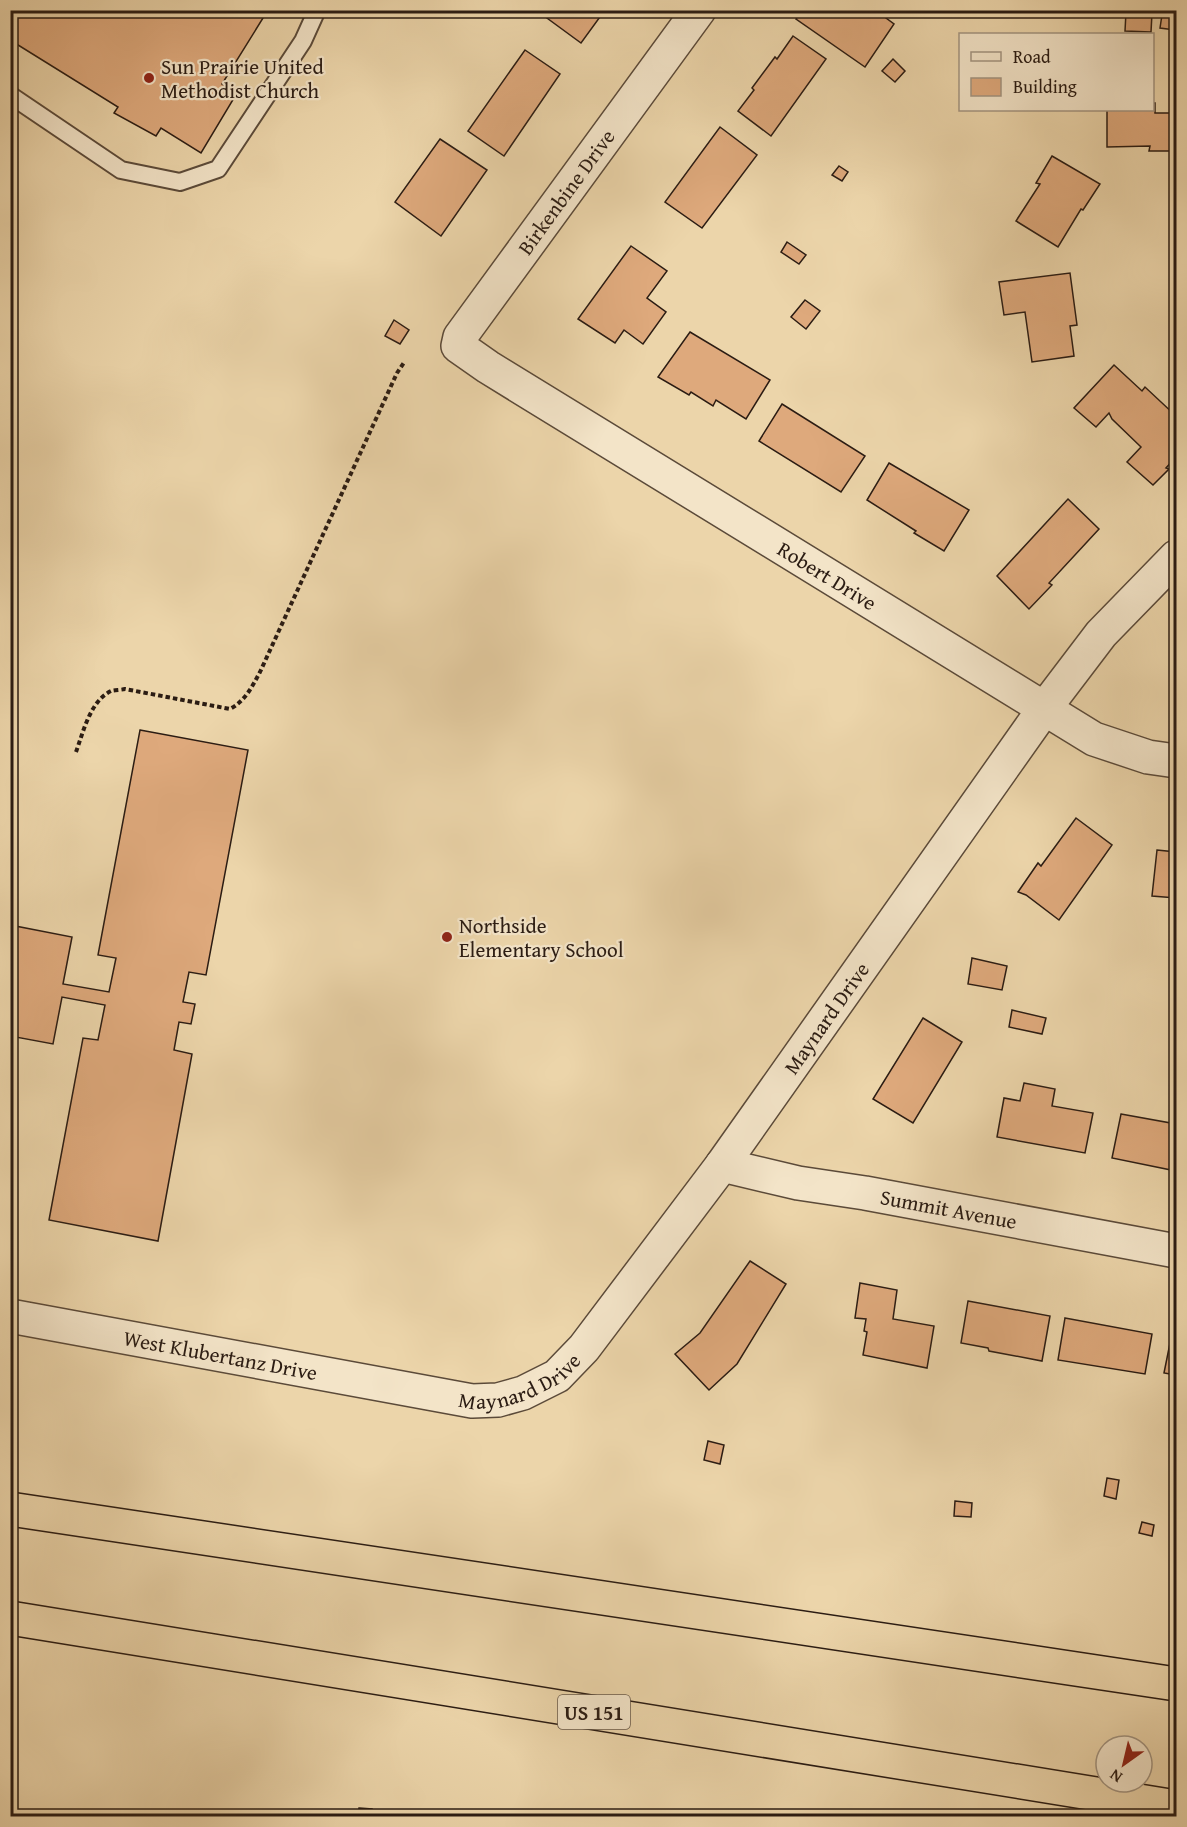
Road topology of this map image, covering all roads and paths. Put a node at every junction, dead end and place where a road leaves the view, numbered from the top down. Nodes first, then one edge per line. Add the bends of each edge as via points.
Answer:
1 (317, 10) edge
2 (699, 10) edge
3 (10, 95) edge
4 (405, 361) dead end
5 (488, 367) joint
6 (1176, 557) edge
7 (1044, 709) junction
8 (76, 752) dead end
9 (1176, 761) edge
10 (722, 1165) junction
11 (1176, 1251) edge
12 (10, 1316) edge
13 (430, 1393) joint
14 (10, 1509) edge
15 (10, 1618) edge
16 (1176, 1684) edge
17 (1176, 1807) edge

1 - 3 lane via 303,41 218,169 180,182 121,170
2 - 5 street, Birkenbine Drive via 460,337 458,345
4 - 8 path via 260,672 239,704 230,709 125,689 111,692 89,716
5 - 7 street, Robert Drive
6 - 7 street, Maynard Drive via 1101,634
7 - 9 street, Robert Drive via 1094,739 1148,757
7 - 10 street, Maynard Drive
10 - 11 street, Summit Avenue via 798,1183
10 - 13 street, Maynard Drive via 584,1348 557,1376 498,1400 472,1401
12 - 13 street, West Klubertanz Drive
14 - 16 highway
15 - 17 highway, US 151

